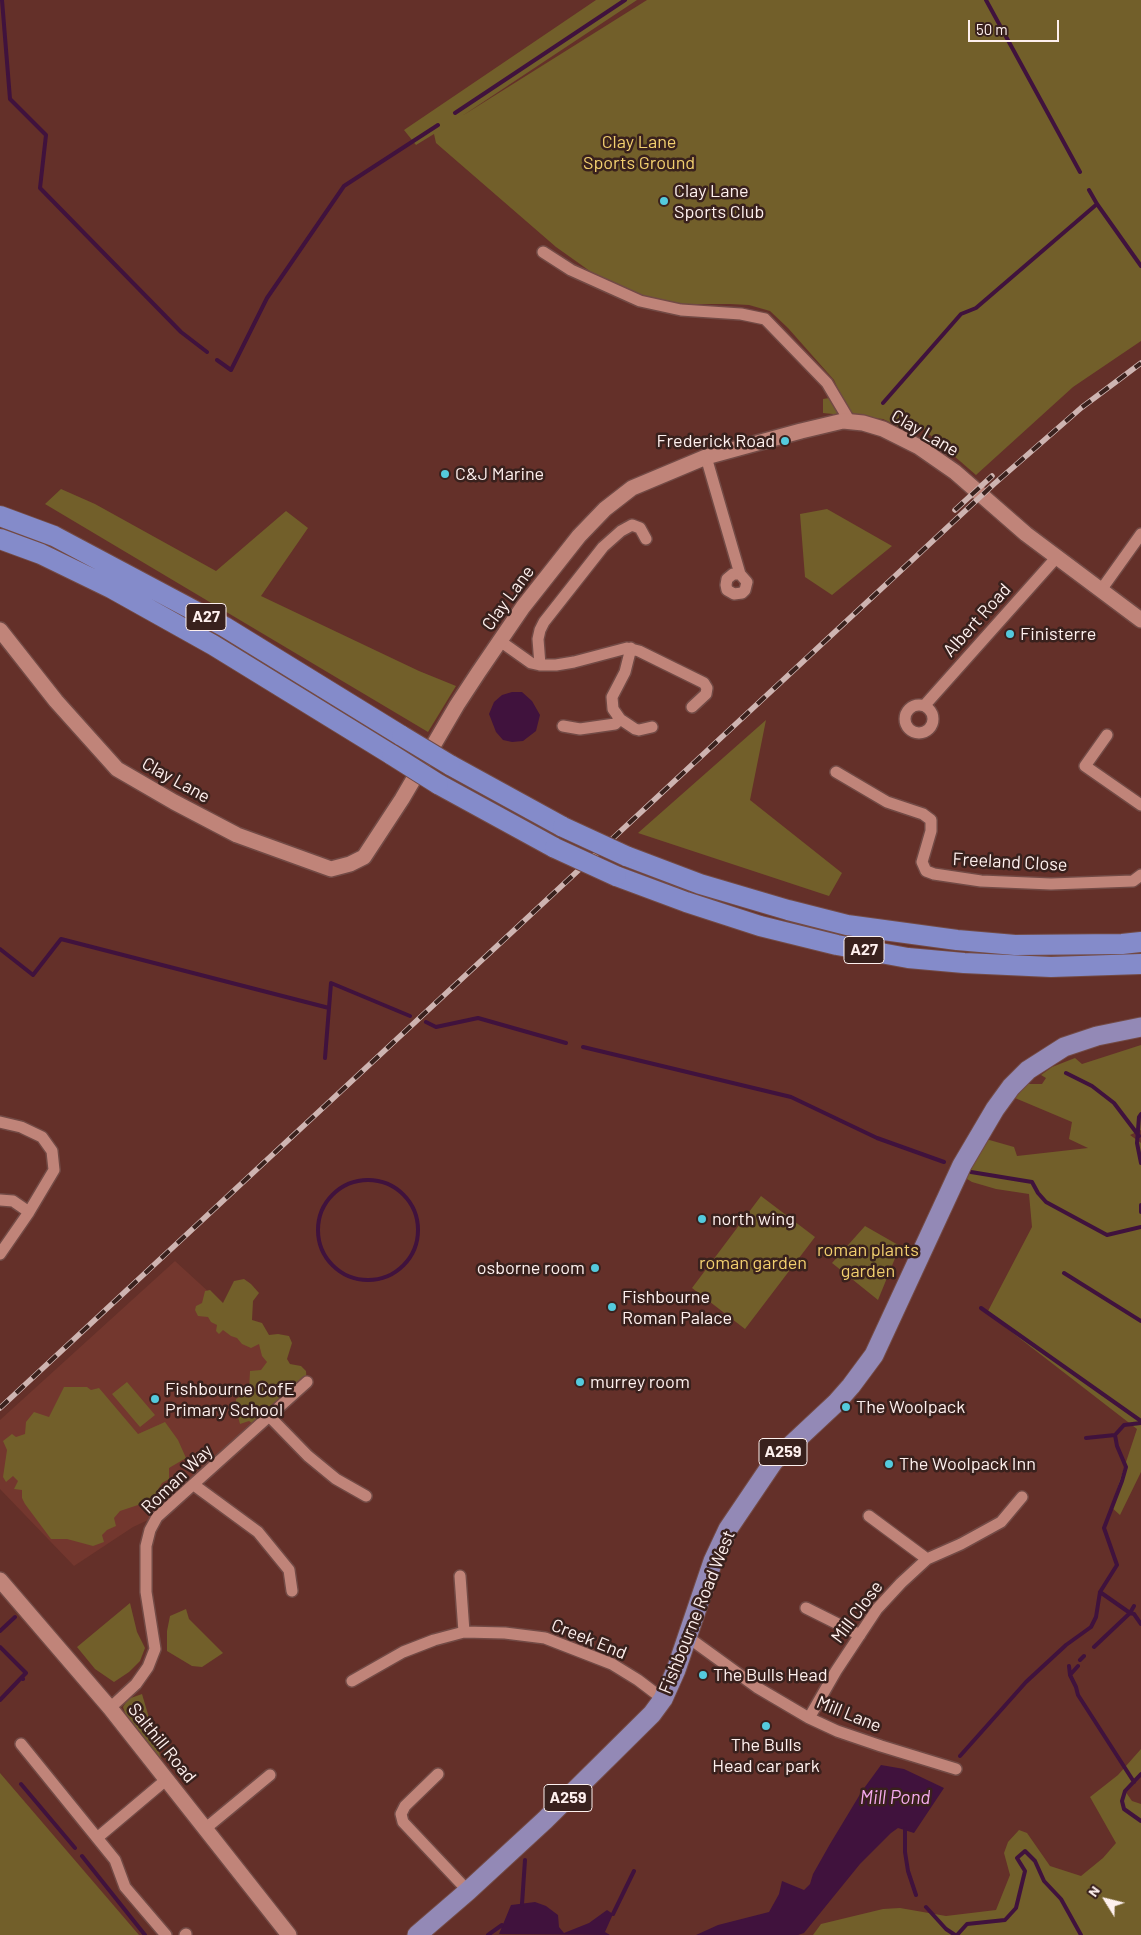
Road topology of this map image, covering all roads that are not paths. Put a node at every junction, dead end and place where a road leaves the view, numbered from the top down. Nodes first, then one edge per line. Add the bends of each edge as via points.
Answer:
1 (543, 252) dead end
2 (849, 420) junction
3 (706, 457) junction
4 (0, 516) edge
5 (1141, 534) edge
6 (0, 539) edge
7 (646, 539) dead end
8 (1056, 558) junction
9 (740, 574) dead end
10 (1101, 590) junction
11 (1141, 620) edge
12 (0, 630) edge
13 (500, 641) junction
14 (630, 648) junction
15 (540, 665) junction
16 (924, 706) dead end
17 (692, 707) dead end
18 (620, 719) junction
19 (563, 726) dead end
20 (652, 727) dead end
21 (1107, 735) dead end
22 (836, 772) dead end
23 (1141, 805) edge
24 (1137, 878) edge
25 (1141, 942) edge
26 (1141, 964) edge
27 (1141, 1027) edge
28 (0, 1122) edge
29 (0, 1200) edge
30 (29, 1212) junction
31 (0, 1254) edge
32 (307, 1382) dead end
33 (269, 1416) junction
34 (194, 1485) junction
35 (366, 1496) dead end
36 (1022, 1497) dead end
37 (869, 1516) dead end
38 (927, 1559) junction
39 (460, 1576) dead end
40 (0, 1580) edge
41 (292, 1591) dead end
42 (806, 1608) dead end
43 (464, 1632) junction
44 (860, 1635) junction
45 (688, 1638) junction
46 (352, 1681) dead end
47 (663, 1698) junction
48 (110, 1708) junction
49 (810, 1718) junction
50 (21, 1744) dead end
51 (956, 1769) dead end
52 (438, 1774) dead end
53 (270, 1775) dead end
54 (167, 1779) junction
55 (206, 1828) junction
56 (97, 1838) junction
57 (468, 1891) junction
58 (166, 1935) edge
59 (289, 1935) edge
60 (417, 1935) edge

1 - 2 street via 571,270 640,301 681,310 753,315 765,320 827,382
2 - 3 street, Clay Lane
2 - 8 street, Clay Lane via 884,429 919,447 955,472
3 - 9 street
3 - 13 street, Clay Lane via 632,488 605,509 579,536
4 - 25 highway, A27, bridge via 54,536 225,627 450,765 563,827 626,856 700,884 847,925 957,940 1015,945
5 - 10 street
6 - 26 highway, A27, bridge via 111,588 213,645 438,784 555,848 616,876 760,926 908,958 1051,967
7 - 15 street via 640,528 632,525 603,547 544,622 538,639
8 - 10 street, Clay Lane
8 - 16 street, Albert Road
10 - 11 street, Clay Lane
12 - 13 street, Clay Lane via 117,769 237,835 331,869 364,857 457,704
13 - 15 street via 531,663
14 - 15 street via 574,662
14 - 17 street via 704,683 706,694
14 - 18 street via 625,672 612,697 613,708
18 - 19 street via 616,724 580,729
18 - 20 street via 635,729
21 - 23 street via 1085,766
22 - 24 street, Freeland Close via 887,802 923,814 931,820 922,862 926,871 934,874 981,881 1051,884
27 - 45 main road, Fishbourne Road West / A259 via 1064,1047 1028,1070 1011,1087 962,1165 874,1355 836,1403 774,1461 728,1529 713,1561
28 - 30 street via 42,1137 52,1150 54,1170
29 - 30 street via 12,1201
30 - 31 street
32 - 33 street, Roman Way
33 - 34 street, Roman Way
33 - 35 street via 308,1456 336,1479
34 - 41 street via 258,1532 289,1570
34 - 48 street, Roman Way via 158,1516 150,1530 146,1546 146,1592 154,1649 148,1667 136,1684
36 - 38 street, Mill Close via 1001,1522
37 - 38 street
38 - 44 street, Mill Close via 878,1609
39 - 43 street
40 - 48 street, Salthill Road
42 - 44 street
43 - 46 street, Creek End via 403,1652
43 - 47 street, Creek End via 546,1638 612,1664
44 - 49 street, Mill Close
45 - 47 main road, Fishbourne Road West / A259
45 - 49 street, Mill Lane via 758,1688
47 - 57 main road, Fishbourne Road West / A259 via 639,1728
48 - 54 street, Salthill Road
49 - 51 street, Mill Lane via 837,1731
50 - 56 street
52 - 57 street via 405,1806 401,1814 403,1822
53 - 55 street
54 - 55 street, Salthill Road
54 - 56 street
55 - 59 street, Salthill Road
56 - 58 street via 115,1860 125,1886
57 - 60 main road, Fishbourne Road West / A259

